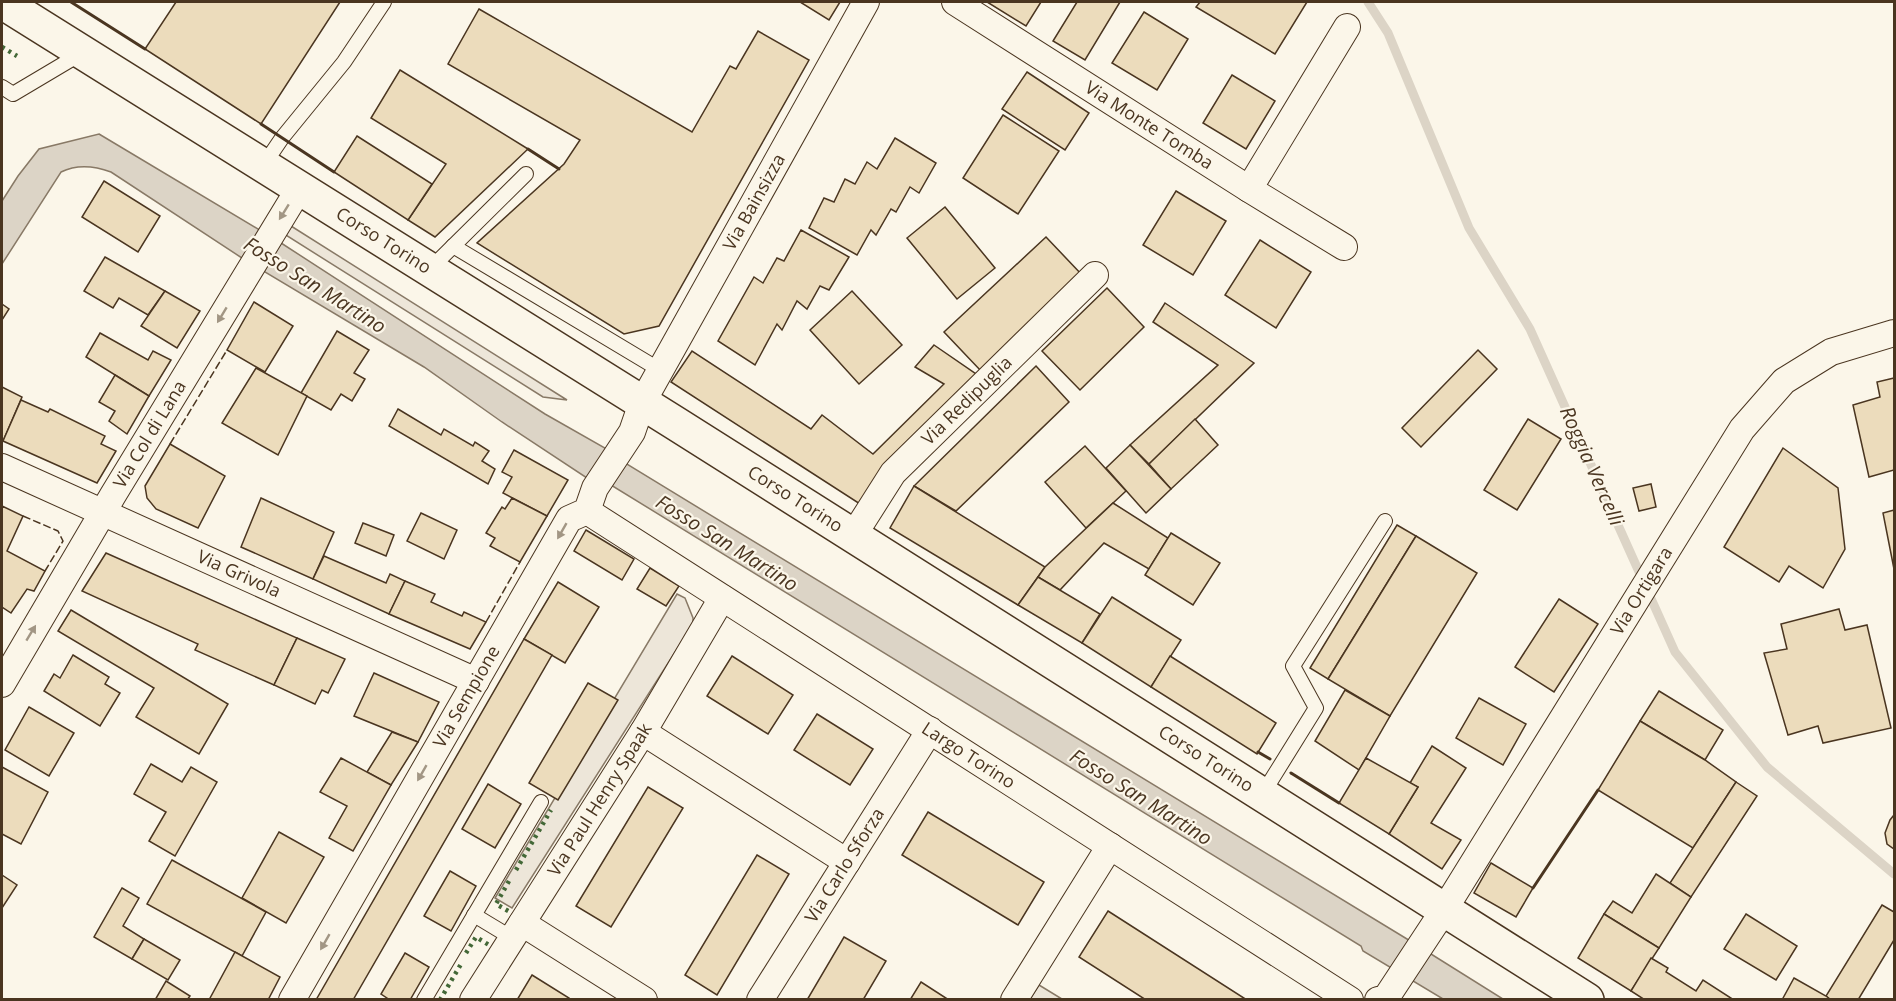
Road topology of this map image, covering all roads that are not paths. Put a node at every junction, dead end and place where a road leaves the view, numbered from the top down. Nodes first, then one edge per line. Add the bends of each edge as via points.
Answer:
1 (2, 2) edge
2 (384, 2) edge
3 (866, 2) edge
4 (955, 2) edge
5 (1347, 27) dead end
6 (83, 52) junction
7 (2, 87) edge
8 (263, 166) junction
9 (526, 174) dead end
10 (299, 189) junction
11 (1248, 189) junction
12 (453, 246) junction
13 (1344, 247) dead end
14 (429, 270) junction
15 (1095, 275) dead end
16 (1894, 333) edge
17 (660, 370) junction
18 (642, 403) junction
19 (2, 467) edge
20 (591, 500) junction
21 (103, 513) junction
22 (1385, 521) dead end
23 (853, 536) junction
24 (722, 598) junction
25 (476, 681) junction
26 (2, 684) edge
27 (930, 730) junction
28 (643, 732) junction
29 (1262, 795) junction
30 (541, 802) dead end
31 (1110, 846) junction
32 (847, 862) junction
33 (474, 915) junction
34 (1436, 922) junction
35 (517, 930) junction
36 (292, 999) edge
37 (424, 999) edge
38 (473, 999) edge
39 (644, 999) edge
40 (760, 999) edge
41 (1014, 999) edge
42 (1350, 999) edge
43 (1378, 999) edge
44 (1587, 999) edge

1 - 6 main road, Corso Torino
2 - 8 lane via 344,62
3 - 17 street, Via Bainsizza
4 - 11 street, Via Monte Tomba
5 - 11 street
6 - 7 lane via 14,94
6 - 8 main road, Corso Torino
8 - 10 main road, Corso Torino
9 - 12 lane
10 - 14 main road, Corso Torino
10 -> 21 street, Via Col di Lana
11 - 13 street, Via Monte Tomba
12 - 14 lane
12 - 17 lane
14 - 18 main road, Corso Torino
15 - 23 street, Via Redipuglia via 893,473
16 - 34 street, Via Ortigara via 1831,352 1784,381 1742,429
17 - 18 street, Via Bainsizza
18 - 20 street, Via Sempione via 632,432
18 - 23 main road, Corso Torino
19 - 21 street, Via Grivola
20 - 24 street, Largo Torino
20 -> 25 street, Via Sempione via 569,519
21 - 25 street, Via Grivola
26 -> 21 street, Via Col di Lana
22 - 29 lane via 1293,666 1316,708
23 - 29 main road, Corso Torino
24 - 27 street, Largo Torino
24 - 28 street, Via Paul Henry Spaak
25 -> 36 street, Via Sempione
27 - 31 street, Largo Torino
27 - 32 street, Via Carlo Sforza
28 - 32 street
28 - 35 street, Via Paul Henry Spaak
29 - 34 main road, Corso Torino
30 - 33 lane
31 - 41 street
31 - 42 street, Largo Torino
32 - 40 street, Via Carlo Sforza
33 - 35 lane
33 - 37 lane
34 - 43 street, Via Ortigara via 1386,998
34 - 44 main road, Corso Torino
35 - 38 street, Via Paul Henry Spaak
35 - 39 street

